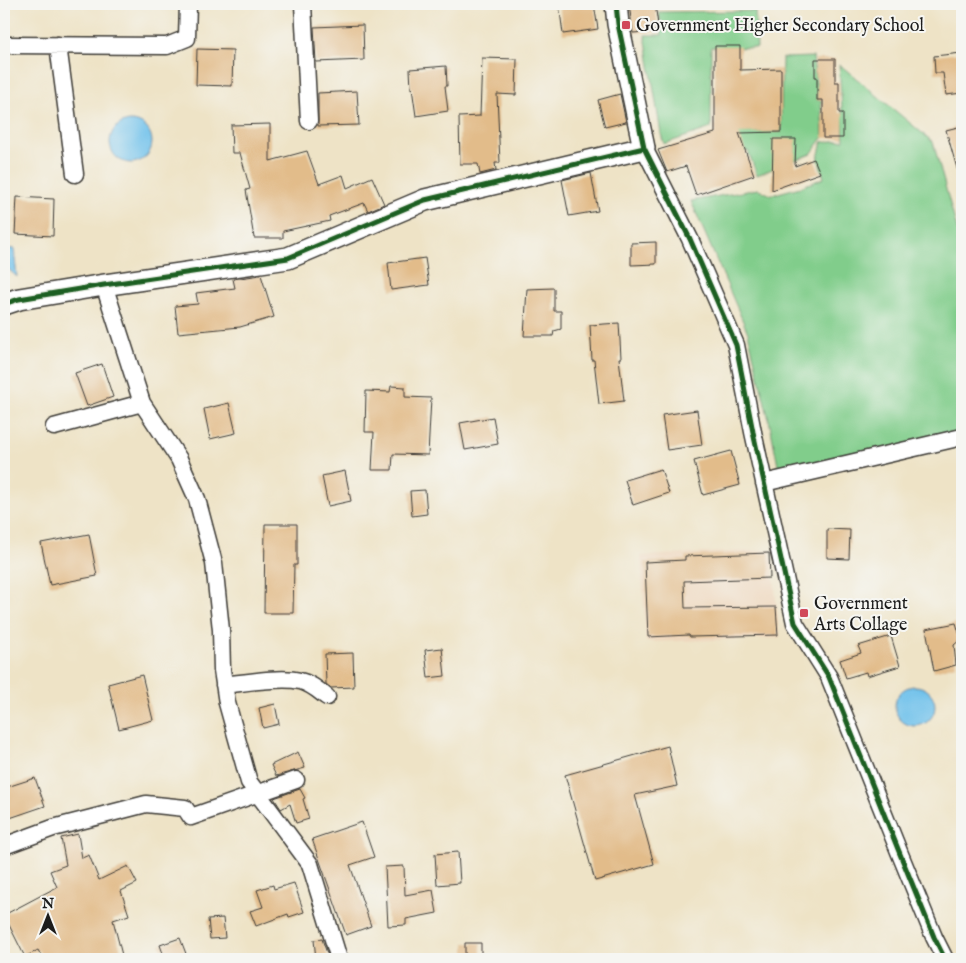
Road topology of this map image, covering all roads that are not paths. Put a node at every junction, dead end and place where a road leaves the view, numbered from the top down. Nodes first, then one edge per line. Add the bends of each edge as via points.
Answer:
1 (188, 4) edge
2 (304, 4) edge
3 (616, 4) edge
4 (4, 44) edge
5 (58, 45) junction
6 (309, 120) dead end
7 (644, 148) junction
8 (75, 174) dead end
9 (104, 285) junction
10 (4, 304) edge
11 (142, 403) junction
12 (54, 427) dead end
13 (962, 437) edge
14 (764, 484) junction
15 (224, 685) junction
16 (327, 697) dead end
17 (296, 780) dead end
18 (256, 794) junction
19 (4, 846) edge
20 (339, 959) edge
21 (945, 959) edge

1 - 5 street via 187,38 167,46
2 - 6 street
3 - 7 street
4 - 5 street
5 - 8 street
7 - 9 street via 425,200 288,258
7 - 14 street via 690,240 736,345
9 - 10 street
9 - 11 street
11 - 12 street
11 - 15 street via 179,459 197,499 214,563
13 - 14 street
14 - 21 street via 795,623 829,677
15 - 16 street via 299,680
15 - 18 street via 236,739
17 - 18 street
18 - 19 street via 192,817 185,808 146,804 53,828
18 - 20 street via 310,864

